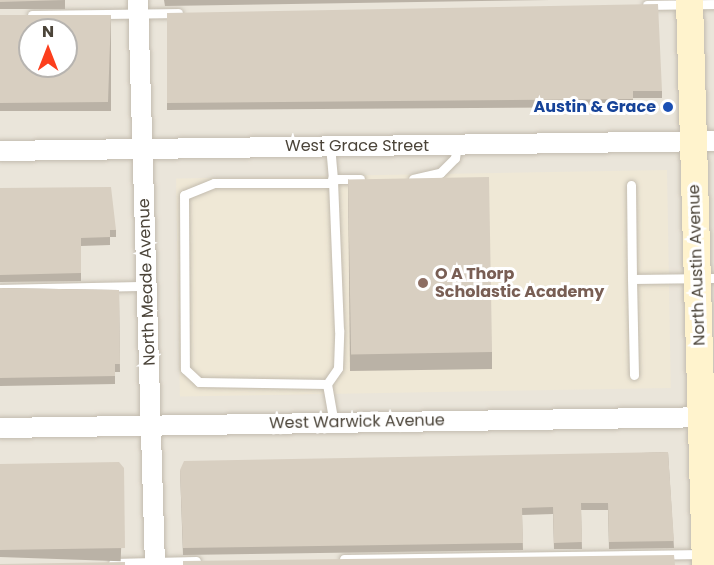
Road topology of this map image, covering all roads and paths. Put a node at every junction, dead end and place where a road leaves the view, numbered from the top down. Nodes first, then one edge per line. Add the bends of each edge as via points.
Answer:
1 (697, 3) edge
2 (639, 5) edge
3 (139, 7) edge
4 (186, 13) edge
5 (23, 15) edge
6 (704, 141) edge
7 (457, 145) junction
8 (330, 146) junction
9 (143, 148) junction
10 (0, 151) edge
11 (375, 179) edge
12 (396, 179) edge
13 (332, 181) junction
14 (631, 185) dead end
15 (705, 278) edge
16 (632, 279) junction
17 (147, 286) junction
18 (0, 289) edge
19 (634, 375) dead end
20 (327, 384) junction
21 (707, 417) edge
22 (334, 422) junction
23 (151, 425) junction
24 (0, 428) edge
25 (708, 557) edge
26 (333, 559) edge
27 (214, 561) edge
28 (95, 563) edge
29 (155, 563) edge

1 - 2 lane
1 - 6 street, North Austin Avenue
3 - 4 lane
3 - 5 lane
3 - 9 street, North Meade Avenue
6 - 7 street, West Grace Street
6 - 15 street, North Austin Avenue
7 - 8 street, West Grace Street
7 - 12 lane via 454,158 440,173
8 - 9 street, West Grace Street
8 - 13 lane
9 - 10 street, West Grace Street
9 - 17 street, North Meade Avenue
11 - 13 lane
13 - 20 lane via 339,330 338,368
13 - 20 lane via 200,185 184,195 180,209 184,350 190,376 212,387
14 - 16 lane
15 - 16 lane
15 - 21 street, North Austin Avenue
16 - 19 lane
17 - 18 lane
17 - 23 street, North Meade Avenue
20 - 22 lane
21 - 22 street, West Warwick Avenue
21 - 25 street, North Austin Avenue
22 - 23 street, West Warwick Avenue
23 - 24 street, West Warwick Avenue
23 - 29 street, North Meade Avenue
25 - 26 lane
27 - 29 lane
28 - 29 lane

